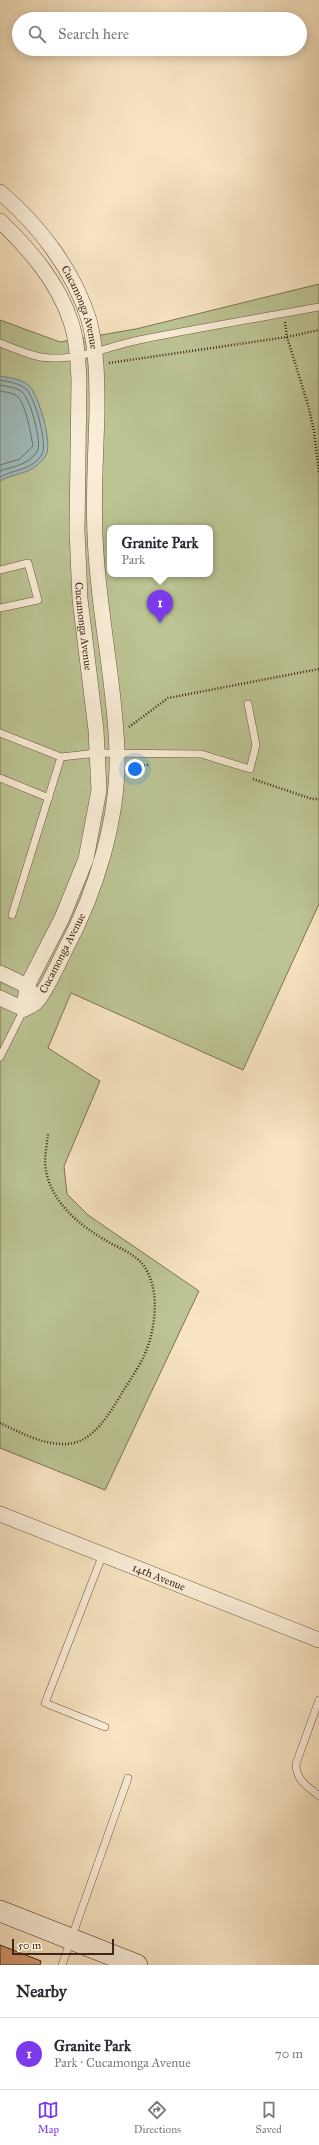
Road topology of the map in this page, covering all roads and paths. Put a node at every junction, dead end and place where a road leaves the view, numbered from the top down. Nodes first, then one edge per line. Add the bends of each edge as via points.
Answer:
1 (0, 192) edge
2 (0, 221) edge
3 (319, 307) edge
4 (283, 314) junction
5 (319, 330) edge
6 (287, 337) junction
7 (0, 343) edge
8 (95, 353) junction
9 (78, 355) junction
10 (109, 363) dead end
11 (319, 473) edge
12 (0, 570) edge
13 (0, 608) edge
14 (319, 669) edge
15 (248, 704) dead end
16 (129, 727) dead end
17 (0, 734) edge
18 (97, 753) junction
19 (117, 754) junction
20 (61, 757) junction
21 (150, 765) dead end
22 (129, 767) dead end
23 (247, 776) dead end
24 (0, 778) edge
25 (49, 798) junction
26 (319, 799) edge
27 (12, 915) dead end
28 (0, 973) edge
29 (27, 986) junction
30 (0, 998) edge
31 (37, 1002) junction
32 (24, 1009) junction
33 (0, 1057) edge
34 (48, 1134) dead end
35 (0, 1423) edge
36 (0, 1514) edge
37 (104, 1554) junction
38 (319, 1640) edge
39 (319, 1700) edge
40 (316, 1721) edge
41 (105, 1728) dead end
42 (128, 1778) dead end
43 (319, 1796) edge
44 (0, 1911) edge
45 (72, 1939) junction
46 (62, 1965) edge
47 (137, 1965) edge

1 - 8 street, Cucamonga Avenue via 36,228 77,290 89,320
2 - 9 street, Cucamonga Avenue via 39,262 52,282 71,322
3 - 4 lane
4 - 6 path
4 - 8 lane via 130,342
5 - 6 path
6 - 10 path
6 - 11 path via 308,405
7 - 9 lane via 23,352 52,358
8 - 9 lane
8 - 19 street, Cucamonga Avenue via 97,382 94,534
9 - 18 street, Cucamonga Avenue via 77,532 80,599
12 - 13 lane via 28,563 38,600
14 - 16 path via 168,698
15 - 19 lane via 256,745 250,769 201,754
17 - 20 lane
18 - 19 lane
18 - 20 lane
18 - 29 street, Cucamonga Avenue via 98,790 86,859 62,918
19 - 31 street, Cucamonga Avenue via 115,792 109,827 91,895 78,927
20 - 25 lane
21 - 22 path
23 - 26 path via 312,799
24 - 25 lane
25 - 27 lane
28 - 29 street
29 - 31 street
29 - 32 street, Cucamonga Avenue
30 - 32 street
31 - 32 street, Cucamonga Avenue
32 - 33 lane
34 - 35 path via 46,1164 60,1202 71,1217 87,1230 136,1257 150,1277 154,1292 152,1331 137,1368 108,1416 87,1437 62,1444 48,1442 27,1436
36 - 37 street, 14th Avenue
37 - 38 street, 14th Avenue
37 - 41 lane via 45,1703
39 - 40 lane
40 - 43 lane via 296,1764 296,1773 301,1781
42 - 45 lane
44 - 45 street
45 - 46 lane
45 - 47 street

